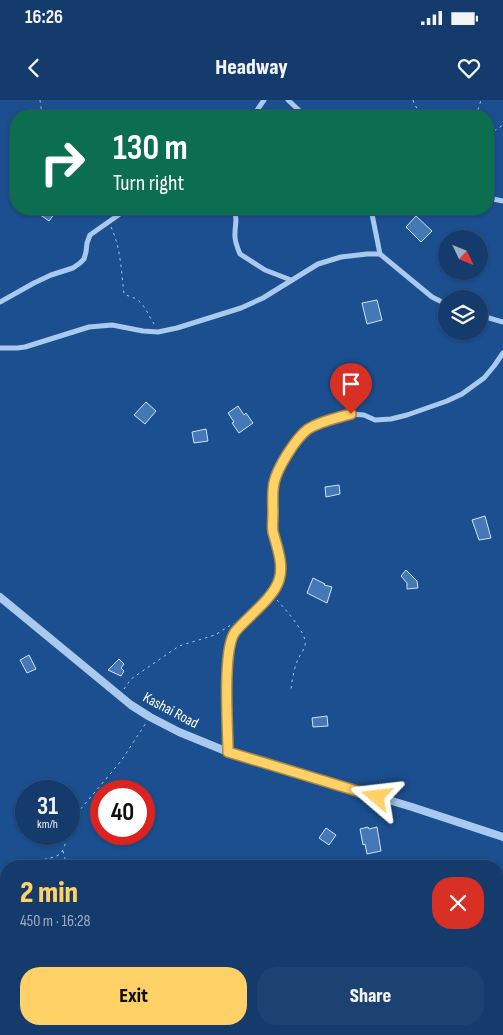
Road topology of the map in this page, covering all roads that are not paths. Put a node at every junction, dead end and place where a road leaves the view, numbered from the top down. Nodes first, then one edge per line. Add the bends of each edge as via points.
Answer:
1 (288, 100) edge
2 (299, 110) edge
3 (118, 215) edge
4 (236, 215) edge
5 (372, 215) edge
6 (380, 254) junction
7 (291, 280) junction
8 (438, 300) edge
9 (0, 302) edge
10 (488, 318) edge
11 (503, 322) edge
12 (0, 348) edge
13 (503, 353) edge
14 (0, 597) edge
15 (228, 752) junction
16 (503, 837) edge

1 - 2 street
3 - 9 street via 90,235 80,263
4 - 7 street via 235,239 240,254 265,270
5 - 6 street
6 - 7 street via 341,257 318,264
6 - 8 street
7 - 12 street via 241,308 177,328 158,332 112,325 89,327 25,347
10 - 11 street
13 - 15 street via 484,378 447,401 391,419 374,420 351,414 315,425 297,440 274,482 273,531 281,568 279,580 231,639 228,656
14 - 15 street, Kashai Road via 150,717
15 - 16 street, Kashai Road

